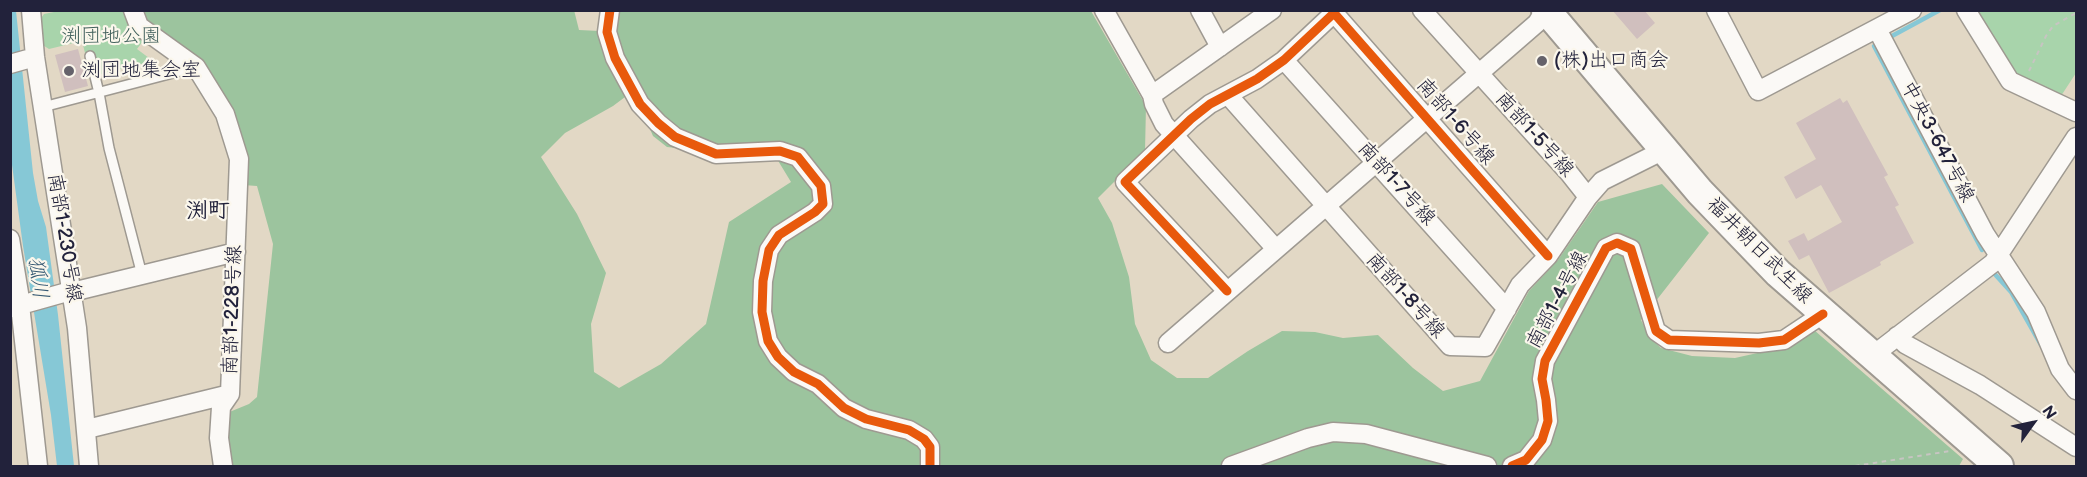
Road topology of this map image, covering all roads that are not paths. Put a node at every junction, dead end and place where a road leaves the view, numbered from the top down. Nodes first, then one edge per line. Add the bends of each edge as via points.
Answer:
1 (32, 10) edge
2 (133, 10) edge
3 (610, 10) edge
4 (1104, 10) edge
5 (1200, 10) edge
6 (1272, 10) edge
7 (1422, 10) edge
8 (1545, 10) edge
9 (1716, 10) edge
10 (1912, 10) edge
11 (1966, 10) edge
12 (1877, 29) junction
13 (1221, 47) junction
14 (90, 56) dead end
15 (32, 58) junction
16 (1284, 60) junction
17 (10, 64) edge
18 (196, 67) junction
19 (1479, 74) junction
20 (99, 93) junction
21 (1227, 94) junction
22 (1152, 95) junction
23 (43, 107) junction
24 (2076, 112) edge
25 (1428, 118) junction
26 (1174, 135) junction
27 (2076, 137) edge
28 (1664, 150) junction
29 (1376, 162) junction
30 (1588, 196) junction
31 (1326, 205) junction
32 (10, 239) edge
33 (1276, 249) junction
34 (236, 252) junction
35 (2000, 254) junction
36 (1548, 256) junction
37 (142, 275) junction
38 (1227, 291) junction
39 (69, 292) junction
40 (18, 305) edge
41 (1507, 309) junction
42 (1823, 314) junction
43 (1897, 336) junction
44 (1168, 343) dead end
45 (1872, 356) junction
46 (2076, 390) edge
47 (230, 394) junction
48 (87, 429) junction
49 (2076, 447) edge
50 (38, 466) edge
51 (89, 466) edge
52 (223, 466) edge
53 (930, 466) edge
54 (1231, 466) edge
55 (1487, 466) edge
56 (1512, 466) edge
57 (1999, 466) edge

1 - 15 street, 南部1-230号線
2 - 18 street, 南部1-228号線 via 139,26
3 - 53 street via 609,42 624,76 640,104 675,137 716,153 780,151 798,157 821,186 823,204 779,235 769,250 762,312 768,342 794,372 818,384 844,408 924,439 930,447
4 - 22 street
5 - 13 street
6 - 13 street
7 - 19 street, 南部1-5号線
8 - 19 street via 1537,23
8 - 28 main road, 福井朝日武生線
9 - 12 street via 1758,91
10 - 12 street
11 - 24 street via 2010,81
12 - 35 street, 中央3-647号線 via 1985,234
13 - 22 street
14 - 20 lane
15 - 17 street
15 - 23 street, 南部1-230号線
16 - 21 street
16 - 25 street, 南部1-6号線 via 1334,13
16 - 29 street, 南部1-7号線
18 - 20 lane
18 - 34 street, 南部1-228号線 via 225,114 239,159
19 - 25 street
19 - 30 street, 南部1-5号線
20 - 23 lane
20 - 37 lane
21 - 26 street
21 - 31 street, 南部1-8号線
22 - 26 street via 1164,124
23 - 39 street, 南部1-230号線
25 - 29 street
25 - 36 street, 南部1-6号線
26 - 33 street
26 - 38 street via 1125,182
27 - 35 street
28 - 30 street, 南部1-8号線 via 1602,181
28 - 42 main road, 福井朝日武生線 via 1735,230
29 - 31 street
29 - 41 street, 南部1-7号線
30 - 36 street, 南部1-8号線
31 - 33 street
31 - 41 street, 南部1-8号線 via 1450,346 1485,347
32 - 40 street
33 - 38 street
34 - 37 street
34 - 47 street, 南部1-228号線
35 - 43 street
35 - 46 street, 中央3-647号線 via 2036,312 2060,369
36 - 41 street, 南部1-8号線 via 1520,285
37 - 39 street
38 - 44 street
39 - 40 street
39 - 48 street, 南部1-230号線
40 - 50 street
42 - 45 main road, 福井朝日武生線
42 - 56 street, 南部1-4号線 via 1784,340 1669,340 1656,331 1631,249 1617,243 1606,248 1545,361 1542,378 1548,421 1542,440 1526,460
43 - 45 street
43 - 49 street
45 - 57 main road, 福井朝日武生線
47 - 48 street
47 - 52 street, 南部1-228号線 via 220,407
48 - 51 street, 南部1-230号線
54 - 55 street via 1333,432 1366,434

